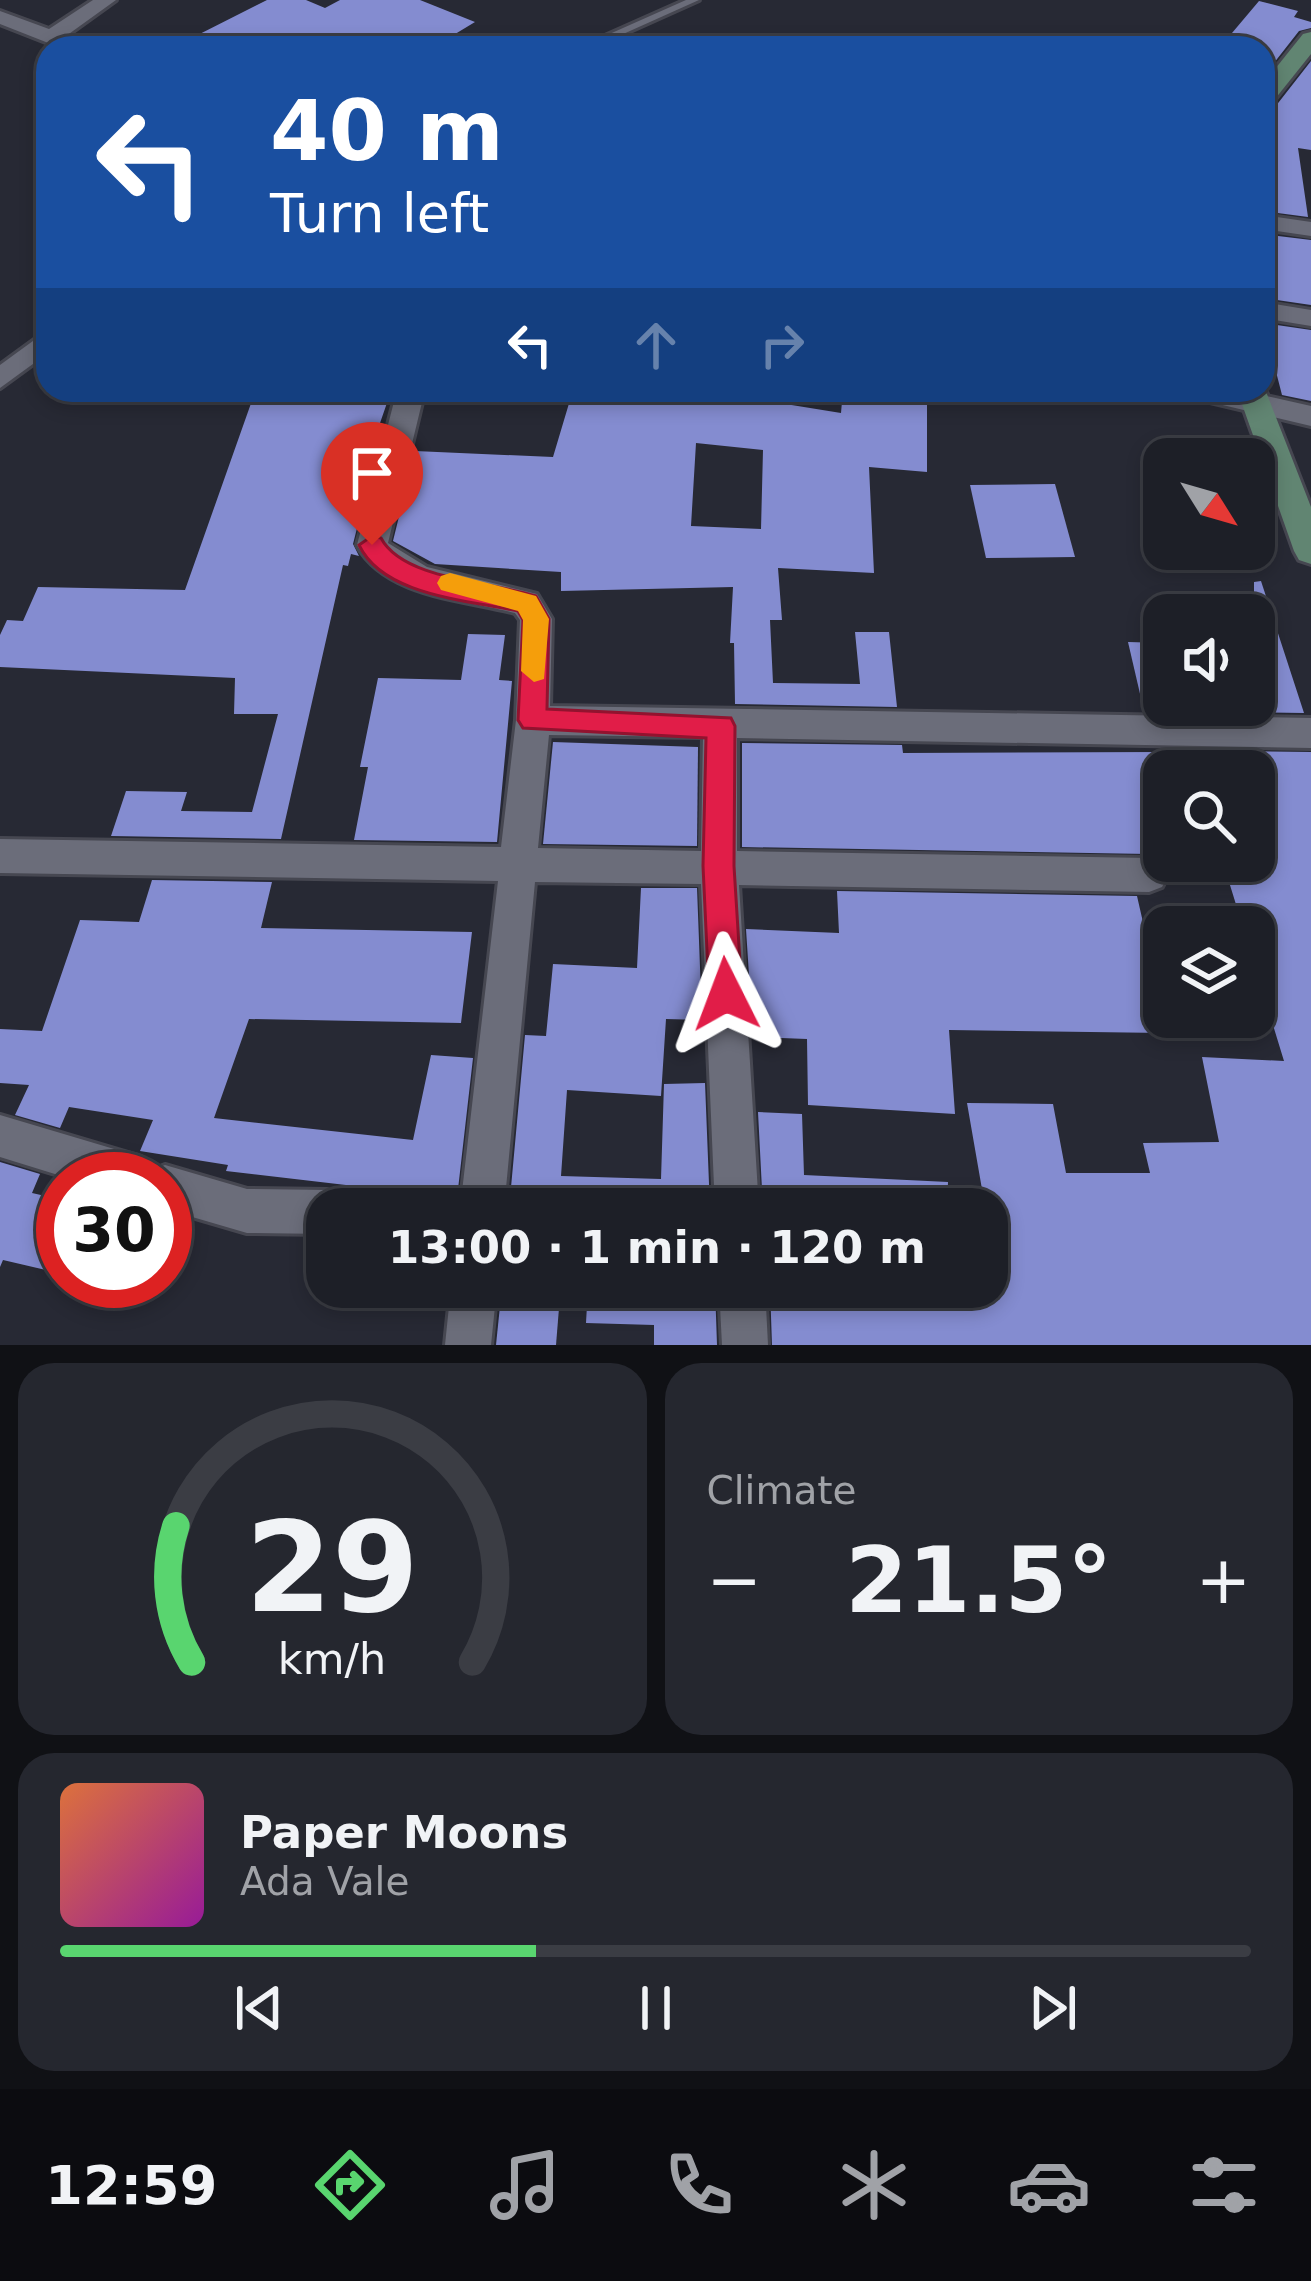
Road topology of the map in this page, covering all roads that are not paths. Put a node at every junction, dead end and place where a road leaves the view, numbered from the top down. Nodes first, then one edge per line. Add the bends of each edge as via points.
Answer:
1 (106, 0) edge
2 (694, 0) edge
3 (0, 17) edge
4 (48, 36) edge
5 (52, 36) edge
6 (611, 36) edge
7 (1311, 39) edge
8 (1275, 84) edge
9 (1275, 224) edge
10 (1311, 229) edge
11 (1275, 312) edge
12 (1311, 318) edge
13 (36, 349) edge
14 (0, 379) edge
15 (408, 402) edge
16 (1255, 402) edge
17 (1266, 402) edge
18 (1311, 416) edge
19 (1311, 551) edge
20 (532, 720) junction
21 (721, 726) junction
22 (1311, 733) edge
23 (0, 856) edge
24 (515, 862) junction
25 (718, 866) junction
26 (1143, 875) edge
27 (0, 1136) edge
28 (52, 1152) edge
29 (484, 1188) edge
30 (736, 1188) edge
31 (192, 1195) edge
32 (306, 1211) edge
33 (472, 1308) edge
34 (743, 1308) edge
35 (468, 1345) edge
36 (745, 1345) edge

1 - 5 street
2 - 6 lane
3 - 4 street
7 - 8 street
9 - 10 street
11 - 12 street
13 - 14 street
15 - 20 street via 372,545 378,558 416,578 526,603 536,619
16 - 19 street
17 - 18 street
20 - 21 street
20 - 24 street
21 - 22 street
21 - 25 street
23 - 24 street
24 - 25 street
24 - 29 street
25 - 26 street
25 - 30 street
27 - 28 street
31 - 32 street via 247,1210
33 - 35 street
34 - 36 street

